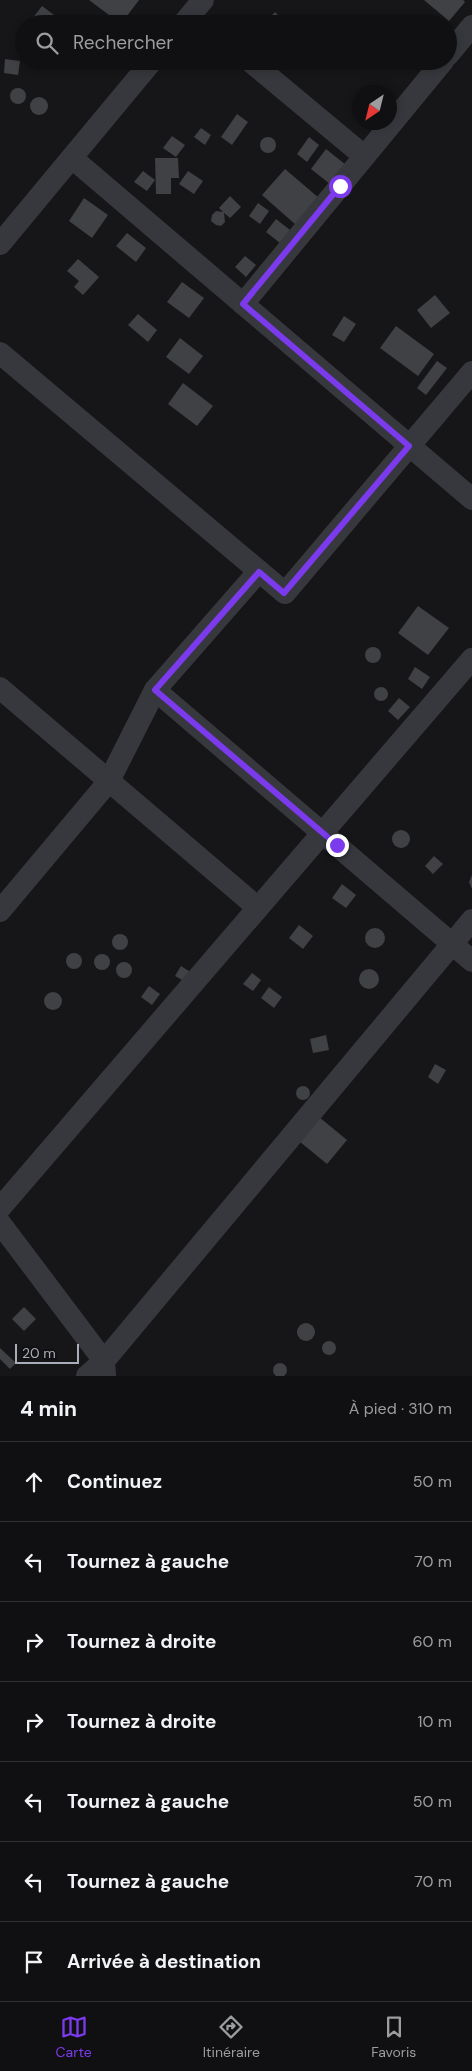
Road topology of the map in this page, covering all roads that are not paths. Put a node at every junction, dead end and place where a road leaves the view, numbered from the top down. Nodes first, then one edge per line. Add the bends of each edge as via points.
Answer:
1 (472, 26) edge
2 (457, 44) edge
3 (145, 70) edge
4 (261, 70) edge
5 (436, 70) edge
6 (364, 156) junction
7 (72, 158) junction
8 (0, 244) edge
9 (243, 304) junction
10 (0, 353) edge
11 (472, 372) edge
12 (409, 446) junction
13 (472, 499) edge
14 (259, 572) junction
15 (472, 659) edge
16 (0, 688) edge
17 (155, 690) junction
18 (109, 781) junction
19 (323, 833) junction
20 (258, 908) junction
21 (0, 911) edge
22 (472, 920) edge
23 (452, 944) junction
24 (472, 961) edge
25 (0, 1208) edge
26 (0, 1223) edge
27 (104, 1369) edge
28 (87, 1376) edge

1 - 2 street
3 - 7 street
4 - 6 street
5 - 6 street
6 - 9 street
7 - 8 street
7 - 9 street
9 - 12 street
10 - 14 street
11 - 12 street
12 - 13 street
12 - 14 street via 284,593
14 - 17 street
15 - 19 street
16 - 18 street
17 - 18 street
17 - 19 street
18 - 20 street
18 - 21 street
19 - 20 street
19 - 23 street
20 - 25 street
22 - 23 street
23 - 24 street
23 - 27 street
26 - 27 street
27 - 28 street

